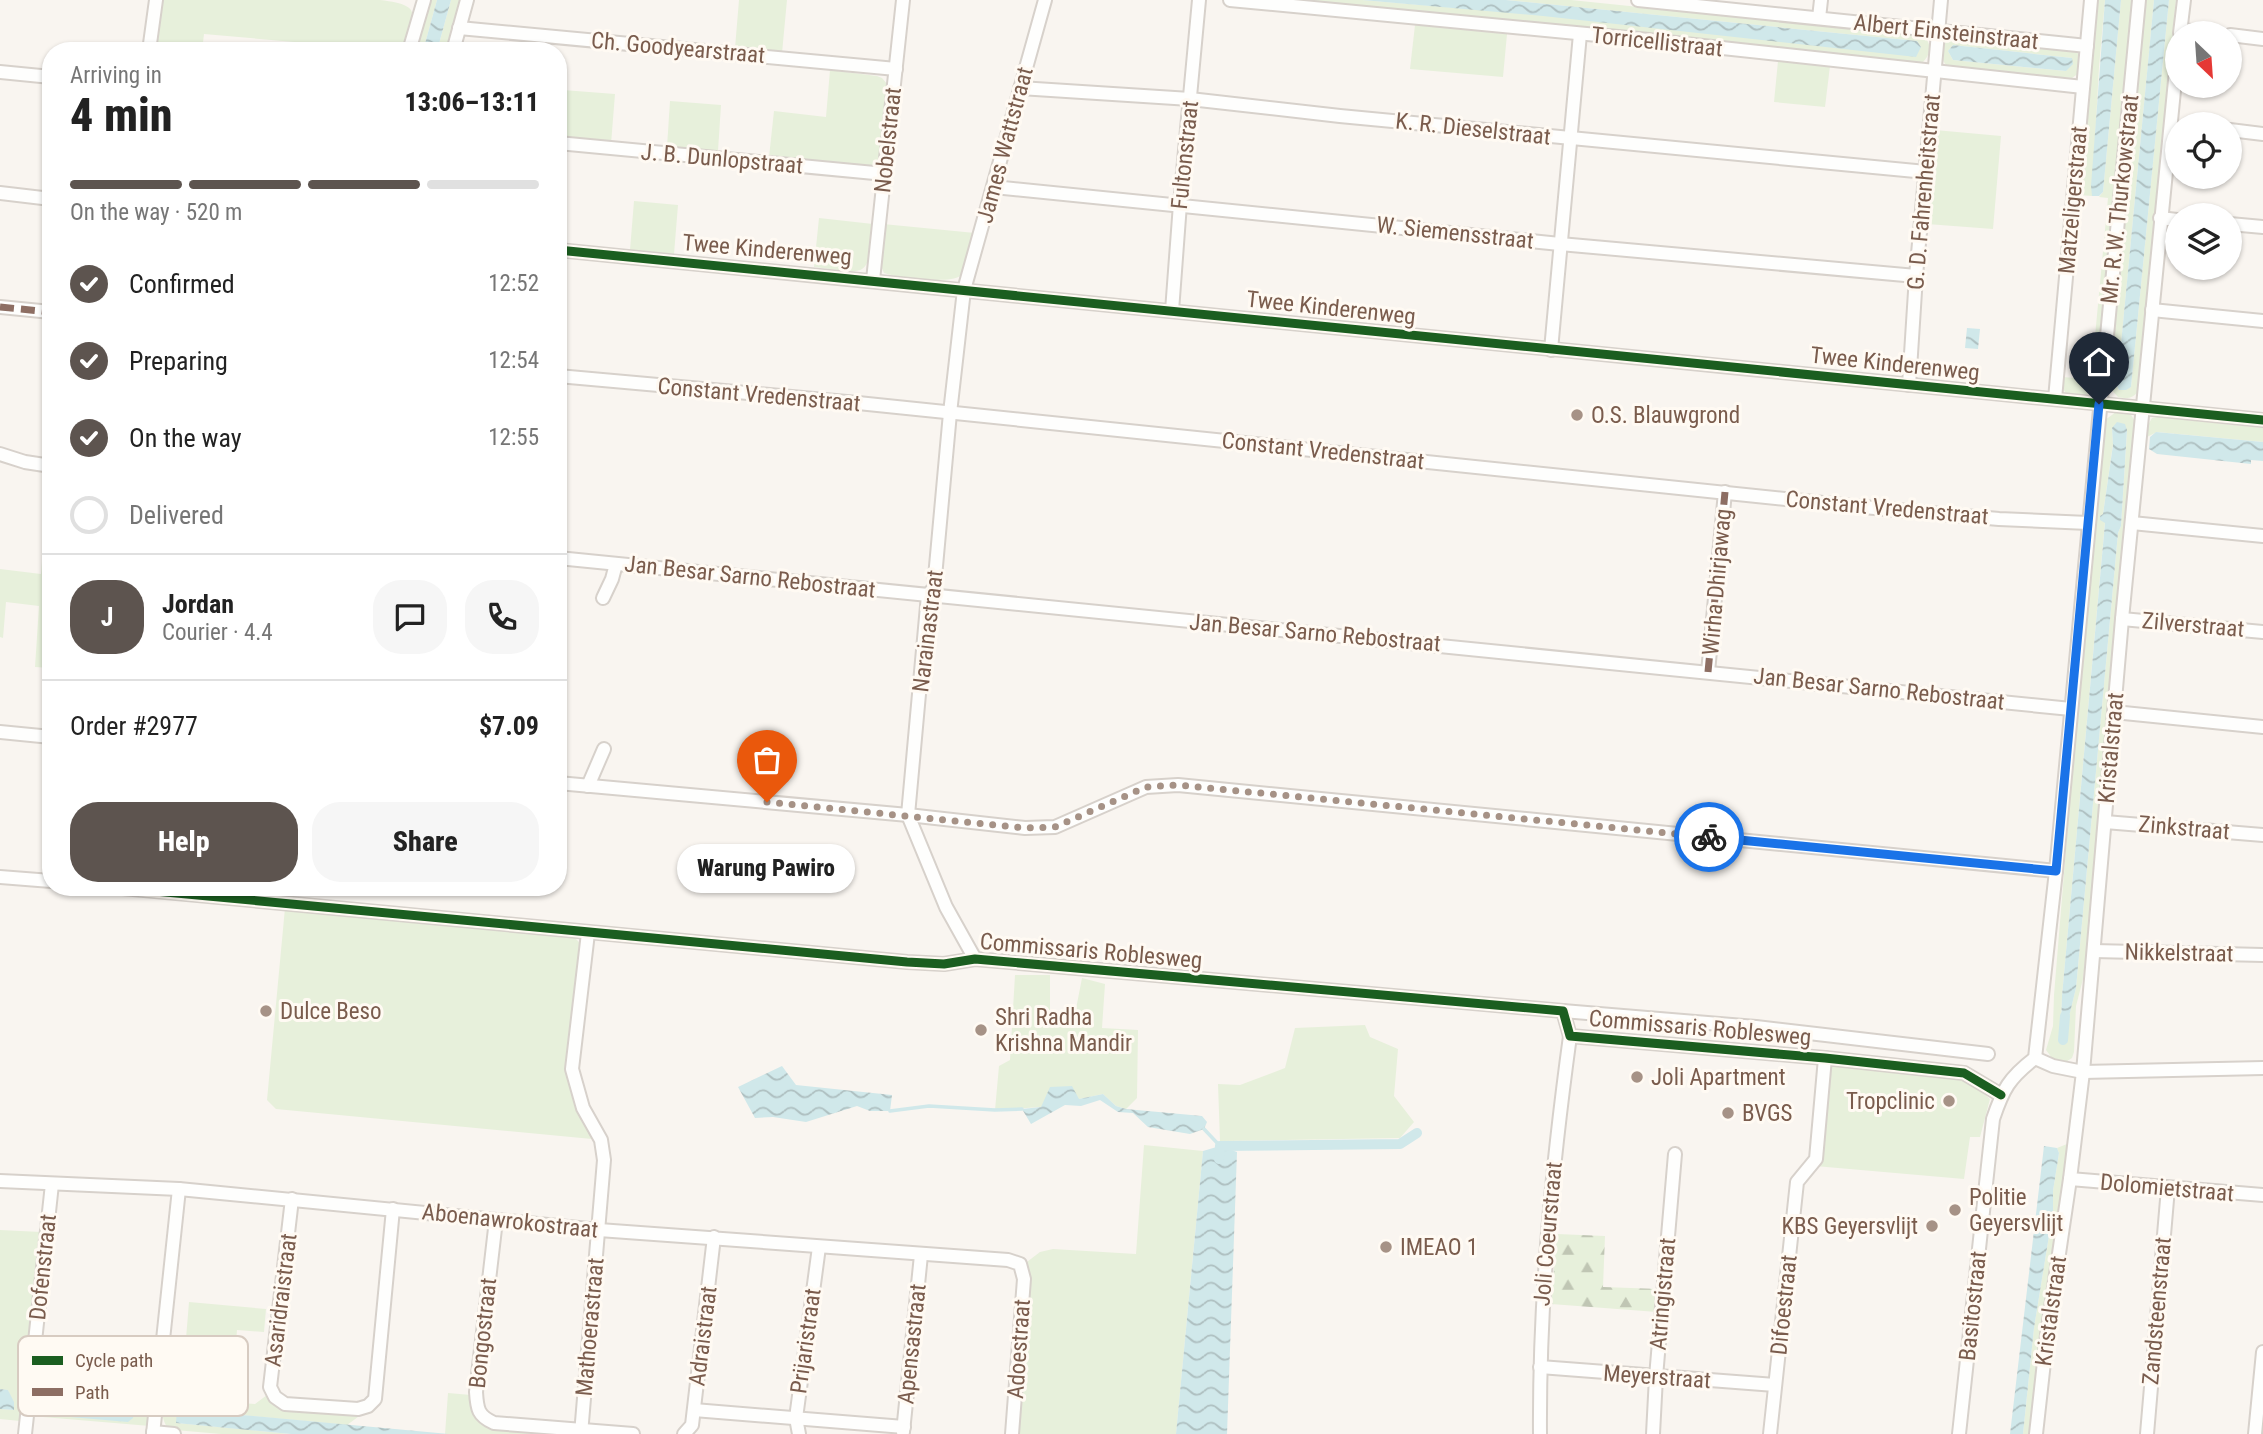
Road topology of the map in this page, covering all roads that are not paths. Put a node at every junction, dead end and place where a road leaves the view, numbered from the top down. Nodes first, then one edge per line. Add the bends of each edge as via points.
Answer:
1 (156, 0) edge
2 (422, 0) edge
3 (467, 0) edge
4 (903, 0) edge
5 (1045, 0) edge
6 (1199, 0) edge
7 (1230, 0) edge
8 (1638, 0) edge
9 (1821, 0) edge
10 (1941, 0) edge
11 (2091, 0) edge
12 (2139, 0) edge
13 (2184, 0) edge
14 (1701, 3) edge
15 (1819, 18) junction
16 (2181, 21) edge
17 (459, 28) junction
18 (1938, 31) junction
19 (1580, 34) junction
20 (2242, 36) edge
21 (2263, 39) edge
22 (150, 42) edge
23 (411, 42) edge
24 (455, 42) edge
25 (2087, 46) junction
26 (896, 69) junction
27 (0, 72) edge
28 (1934, 72) junction
29 (42, 76) edge
30 (2083, 87) junction
31 (1020, 88) junction
32 (1191, 99) junction
33 (2242, 131) edge
34 (2263, 134) edge
35 (1571, 139) junction
36 (567, 144) edge
37 (1926, 172) junction
38 (885, 174) junction
39 (2165, 182) edge
40 (994, 187) junction
41 (0, 193) edge
42 (42, 198) edge
43 (1180, 204) junction
44 (2160, 218) junction
45 (2165, 219) edge
46 (2242, 225) edge
47 (2263, 227) edge
48 (1560, 244) junction
49 (567, 251) edge
50 (1916, 276) junction
51 (873, 280) junction
52 (964, 290) junction
53 (0, 307) edge
54 (2152, 310) junction
55 (42, 311) edge
56 (1172, 311) junction
57 (2263, 321) edge
58 (1551, 350) junction
59 (567, 377) edge
60 (1909, 385) junction
61 (2055, 399) junction
62 (2099, 404) junction
63 (2144, 410) junction
64 (950, 413) junction
65 (2263, 421) edge
66 (0, 454) edge
67 (42, 465) edge
68 (1725, 492) junction
69 (2088, 523) junction
70 (2132, 523) junction
71 (2263, 536) edge
72 (567, 559) edge
73 (616, 564) junction
74 (928, 596) junction
75 (603, 598) dead end
76 (2122, 619) junction
77 (2263, 632) edge
78 (1708, 672) junction
79 (2071, 709) junction
80 (2114, 712) junction
81 (2263, 727) edge
82 (0, 732) edge
83 (42, 736) edge
84 (604, 750) dead end
85 (567, 784) edge
86 (588, 786) junction
87 (908, 815) junction
88 (2105, 822) junction
89 (2263, 835) edge
90 (2056, 871) junction
91 (0, 877) edge
92 (42, 880) edge
93 (255, 896) edge
94 (588, 933) junction
95 (2094, 951) junction
96 (2263, 956) edge
97 (975, 959) junction
98 (1563, 1011) junction
99 (1570, 1036) junction
100 (1988, 1054) dead end
101 (1825, 1058) junction
102 (2035, 1058) junction
103 (2263, 1068) edge
104 (2083, 1072) junction
105 (2001, 1095) junction
106 (1675, 1154) dead end
107 (2070, 1179) junction
108 (0, 1181) edge
109 (52, 1184) junction
110 (2168, 1188) junction
111 (179, 1189) junction
112 (2263, 1195) edge
113 (292, 1199) junction
114 (393, 1209) junction
115 (496, 1220) junction
116 (599, 1230) junction
117 (714, 1237) junction
118 (819, 1247) junction
119 (921, 1255) junction
120 (1020, 1264) joint
121 (36, 1336) edge
122 (163, 1336) edge
123 (2263, 1352) edge
124 (1540, 1367) junction
125 (1656, 1377) junction
126 (1775, 1385) junction
127 (694, 1410) junction
128 (27, 1416) edge
129 (796, 1418) junction
130 (904, 1430) edge
131 (582, 1431) edge
132 (153, 1433) edge
133 (685, 1433) edge
134 (25, 1434) edge
135 (174, 1434) edge
136 (633, 1434) edge
137 (799, 1434) edge
138 (1012, 1434) edge
139 (1540, 1434) edge
140 (1653, 1434) edge
141 (1770, 1434) edge
142 (1959, 1434) edge
143 (2036, 1434) edge
144 (2147, 1434) edge
145 (2256, 1434) edge

1 - 22 street
2 - 23 street
3 - 17 street
4 - 26 street, Nobelstraat
5 - 31 street, James Wattstraat
6 - 32 street, Fultonstraat
7 - 19 street, Torricellistraat
8 - 14 street, Albert Einsteinstraat
9 - 15 street
10 - 18 street, G. D. Fahrenheitstraat
11 - 25 street, Matzeligerstraat
12 - 62 street, Mr. R.W. Thurkowstraat
13 - 16 street
14 - 15 street, Albert Einsteinstraat
15 - 18 street, Albert Einsteinstraat
17 - 24 street
17 - 26 street, Ch. Goodyearstraat
18 - 25 street, Albert Einsteinstraat
18 - 28 street, G. D. Fahrenheitstraat
19 - 28 street, Torricellistraat
19 - 35 street
20 - 21 street
25 - 30 street, Matzeligerstraat
26 - 38 street, Nobelstraat
27 - 29 street
28 - 30 street, Torricellistraat
28 - 37 street, G. D. Fahrenheitstraat
30 - 61 street, Matzeligerstraat
31 - 32 street, K. R. Dieselstraat
31 - 40 street, James Wattstraat
32 - 35 street, K. R. Dieselstraat
32 - 43 street, Fultonstraat
33 - 34 street
35 - 37 street, K. R. Dieselstraat
35 - 48 street
36 - 38 street, J. B. Dunlopstraat
37 - 50 street, G. D. Fahrenheitstraat
38 - 51 street, Nobelstraat
39 - 44 street, Kristalstraat
40 - 43 street, W. Siemensstraat
40 - 52 street, James Wattstraat
41 - 42 street
43 - 48 street, W. Siemensstraat
43 - 56 street, Fultonstraat
44 - 45 street
44 - 54 street, Kristalstraat
46 - 47 street
48 - 50 street, W. Siemensstraat
48 - 58 street
49 - 51 street, Twee Kinderenweg
50 - 60 street, G. D. Fahrenheitstraat
51 - 52 street, Twee Kinderenweg
52 - 56 street, Twee Kinderenweg
52 - 64 street, Narainastraat
53 - 55 street
54 - 57 street
54 - 63 street, Kristalstraat
56 - 58 street, Twee Kinderenweg
58 - 60 street, Twee Kinderenweg
59 - 64 street, Constant Vredenstraat
60 - 61 street, Twee Kinderenweg
61 - 62 street, Twee Kinderenweg
62 - 63 street, Twee Kinderenweg
62 - 69 street, Mr. R.W. Thurkowstraat
63 - 65 street, Twee Kinderenweg
63 - 70 street, Kristalstraat
64 - 68 street, Constant Vredenstraat
64 - 74 street, Narainastraat via 934,588
66 - 67 street
68 - 69 street, Constant Vredenstraat via 1999,519
68 - 78 street, Wirha Dhirjawag
69 - 79 street, Mr. R.W. Thurkowstraat
70 - 71 street
70 - 76 street, Kristalstraat
72 - 73 street, Jan Besar Sarno Rebostraat
73 - 74 street, Jan Besar Sarno Rebostraat
73 - 75 street
74 - 78 street, Jan Besar Sarno Rebostraat
74 - 87 street, Narainastraat
76 - 77 street, Zilverstraat
76 - 80 street, Kristalstraat
78 - 79 street, Jan Besar Sarno Rebostraat
79 - 90 street, Mr. R.W. Thurkowstraat
80 - 81 street
80 - 88 street, Kristalstraat
82 - 83 street
84 - 86 street
85 - 86 street
86 - 87 street
87 - 90 street via 1055,827 1146,787 1178,785
87 - 97 street, Narainastraat via 946,907
88 - 89 street, Zinkstraat
88 - 95 street, Kristalstraat
90 - 102 street, Mr. R.W. Thurkowstraat
91 - 92 street
93 - 94 street, Commissaris Roblesweg
94 - 97 street, Commissaris Roblesweg via 944,964
94 - 116 street, Mathoerastraat via 572,1069 583,1108 601,1140
95 - 96 street, Nikkelstraat
95 - 104 street, Kristalstraat
97 - 98 street, Commissaris Roblesweg
98 - 99 street, Commissaris Roblesweg
98 - 100 street, Commissaris Roblesweg via 1756,1027
99 - 101 street, Commissaris Roblesweg
99 - 124 street, Joli Coeurstraat via 1549,1215
101 - 105 street, Commissaris Roblesweg via 1964,1073
101 - 126 street, Difoestraat via 1816,1158 1797,1182
102 - 104 street
102 - 105 street via 2017,1072
103 - 104 street
104 - 107 street, Kristalstraat
105 - 142 street, Basitostraat via 1993,1119
106 - 125 street, Atringistraat
107 - 110 street, Dolomietstraat
107 - 143 street, Kristalstraat
108 - 109 street, Aboenawrokostraat
109 - 111 street, Aboenawrokostraat
109 - 121 street, Dofenstraat
110 - 112 street, Dolomietstraat
110 - 144 street, Zandsteenstraat
111 - 113 street, Aboenawrokostraat
111 - 122 street
113 - 114 street, Aboenawrokostraat
113 - 114 street, Asaridraistraat via 270,1387 285,1404 358,1409 375,1399
114 - 115 street, Aboenawrokostraat
115 - 116 street, Aboenawrokostraat
115 - 131 street, Bongostraat via 477,1408 494,1423
116 - 117 street, Aboenawrokostraat
116 - 131 street, Mathoerastraat
117 - 118 street, Aboenawrokostraat
117 - 127 street, Adraistraat
118 - 119 street, Aboenawrokostraat
118 - 129 street, Prijaristraat
119 - 120 street, Aboenawrokostraat
119 - 130 street, Apensastraat
120 - 138 street, Adoestraat via 1024,1279
123 - 145 street
124 - 125 street, Meyerstraat
124 - 139 street, Joli Coeurstraat
125 - 126 street, Meyerstraat
125 - 140 street, Atringistraat
126 - 141 street, Difoestraat
127 - 129 street
127 - 133 street, Adraistraat via 692,1425
128 - 134 street, Dofenstraat
129 - 130 street
129 - 137 street, Prijaristraat
131 - 136 street, Bongostraat
132 - 135 street

